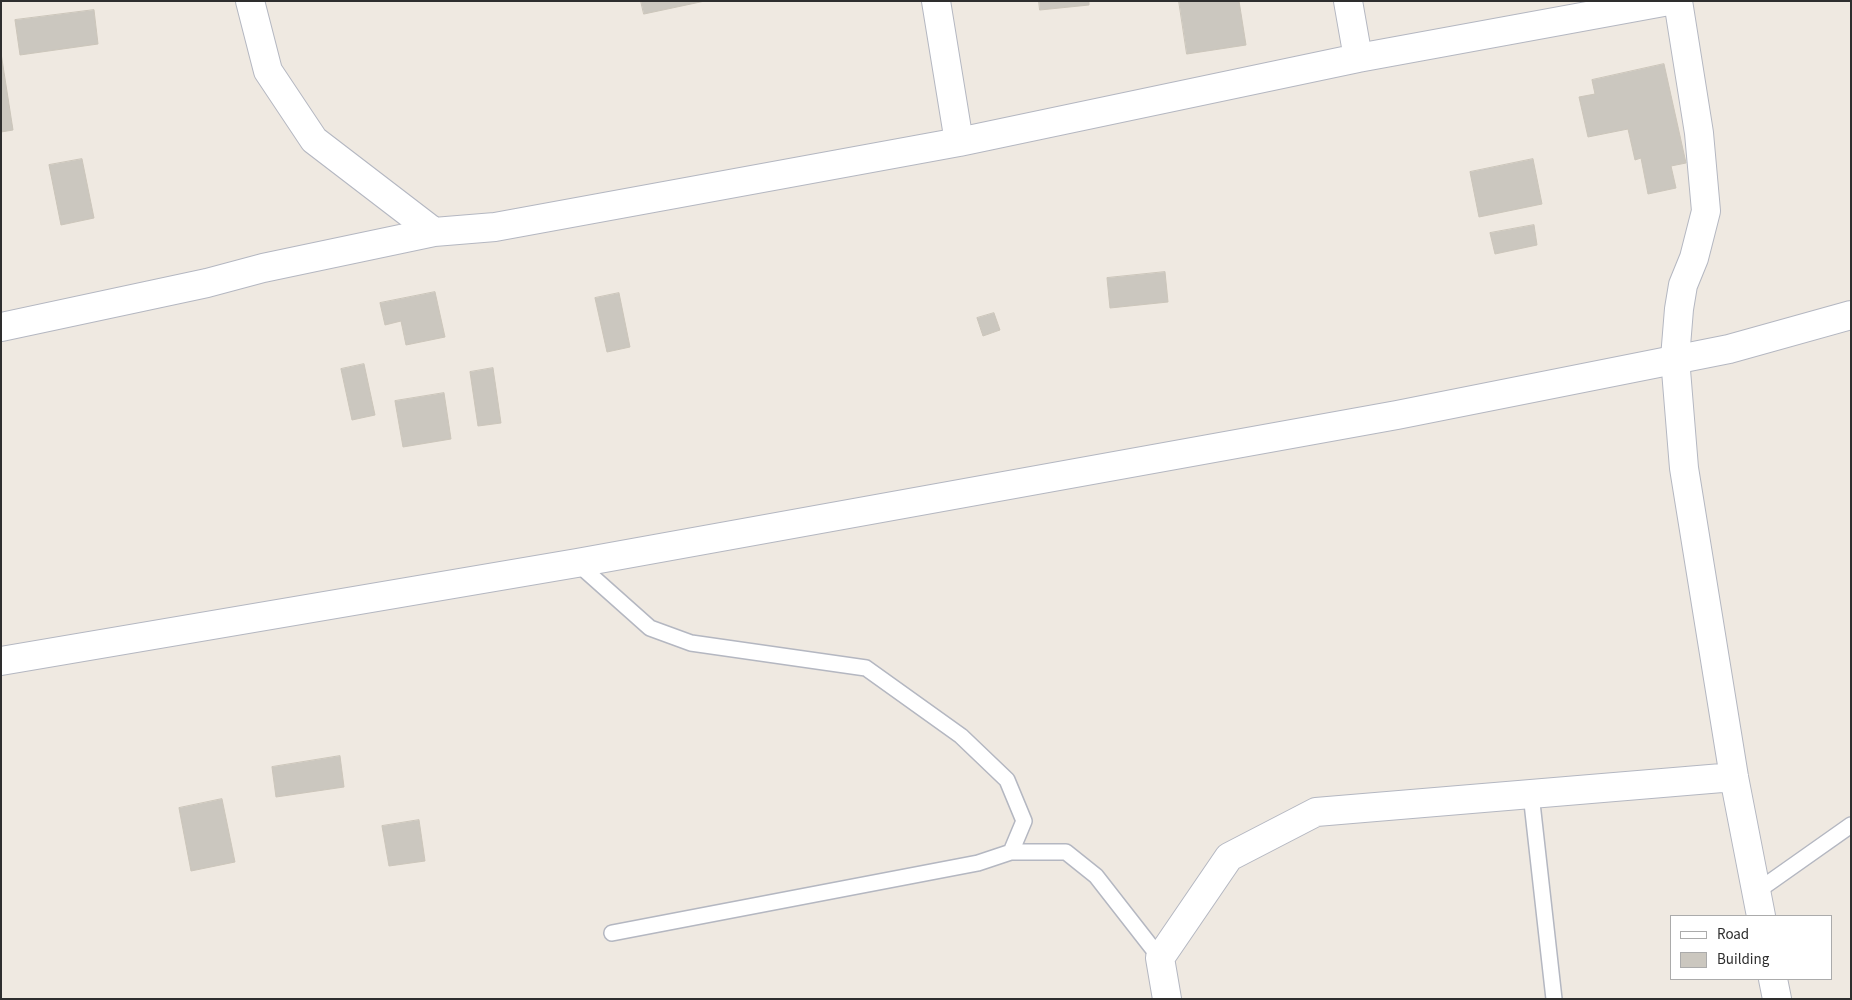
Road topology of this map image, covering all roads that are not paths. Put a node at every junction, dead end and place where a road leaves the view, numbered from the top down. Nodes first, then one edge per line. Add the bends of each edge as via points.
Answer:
1 (250, 1) edge
2 (936, 1) edge
3 (1348, 1) edge
4 (1669, 1) edge
5 (1678, 1) edge
6 (1358, 58) junction
7 (960, 142) junction
8 (434, 232) junction
9 (1851, 315) edge
10 (1, 327) edge
11 (1675, 358) junction
12 (577, 563) junction
13 (1, 661) edge
14 (1734, 777) junction
15 (1532, 794) junction
16 (1851, 825) edge
17 (1011, 852) junction
18 (1758, 904) edge
19 (612, 934) dead end
20 (1160, 958) junction
21 (1773, 980) edge
22 (1167, 999) edge
23 (1554, 999) edge
24 (1777, 999) edge

1 - 8 street via 268,71 314,140
2 - 7 street
3 - 6 street
4 - 6 street
5 - 11 street via 1699,133 1706,211 1683,286
6 - 7 street
7 - 8 street via 495,227
8 - 10 street
9 - 11 street via 1729,349
11 - 12 street via 1397,415
11 - 14 street via 1684,468
12 - 13 street
12 - 17 lane via 650,628 691,643 866,668 962,736 1006,780 1024,821
14 - 15 street
14 - 18 street
15 - 20 street via 1316,812 1229,857
15 - 23 lane
16 - 18 lane
17 - 19 lane via 978,863
17 - 20 lane via 1066,852 1096,876
20 - 22 street
21 - 24 street

